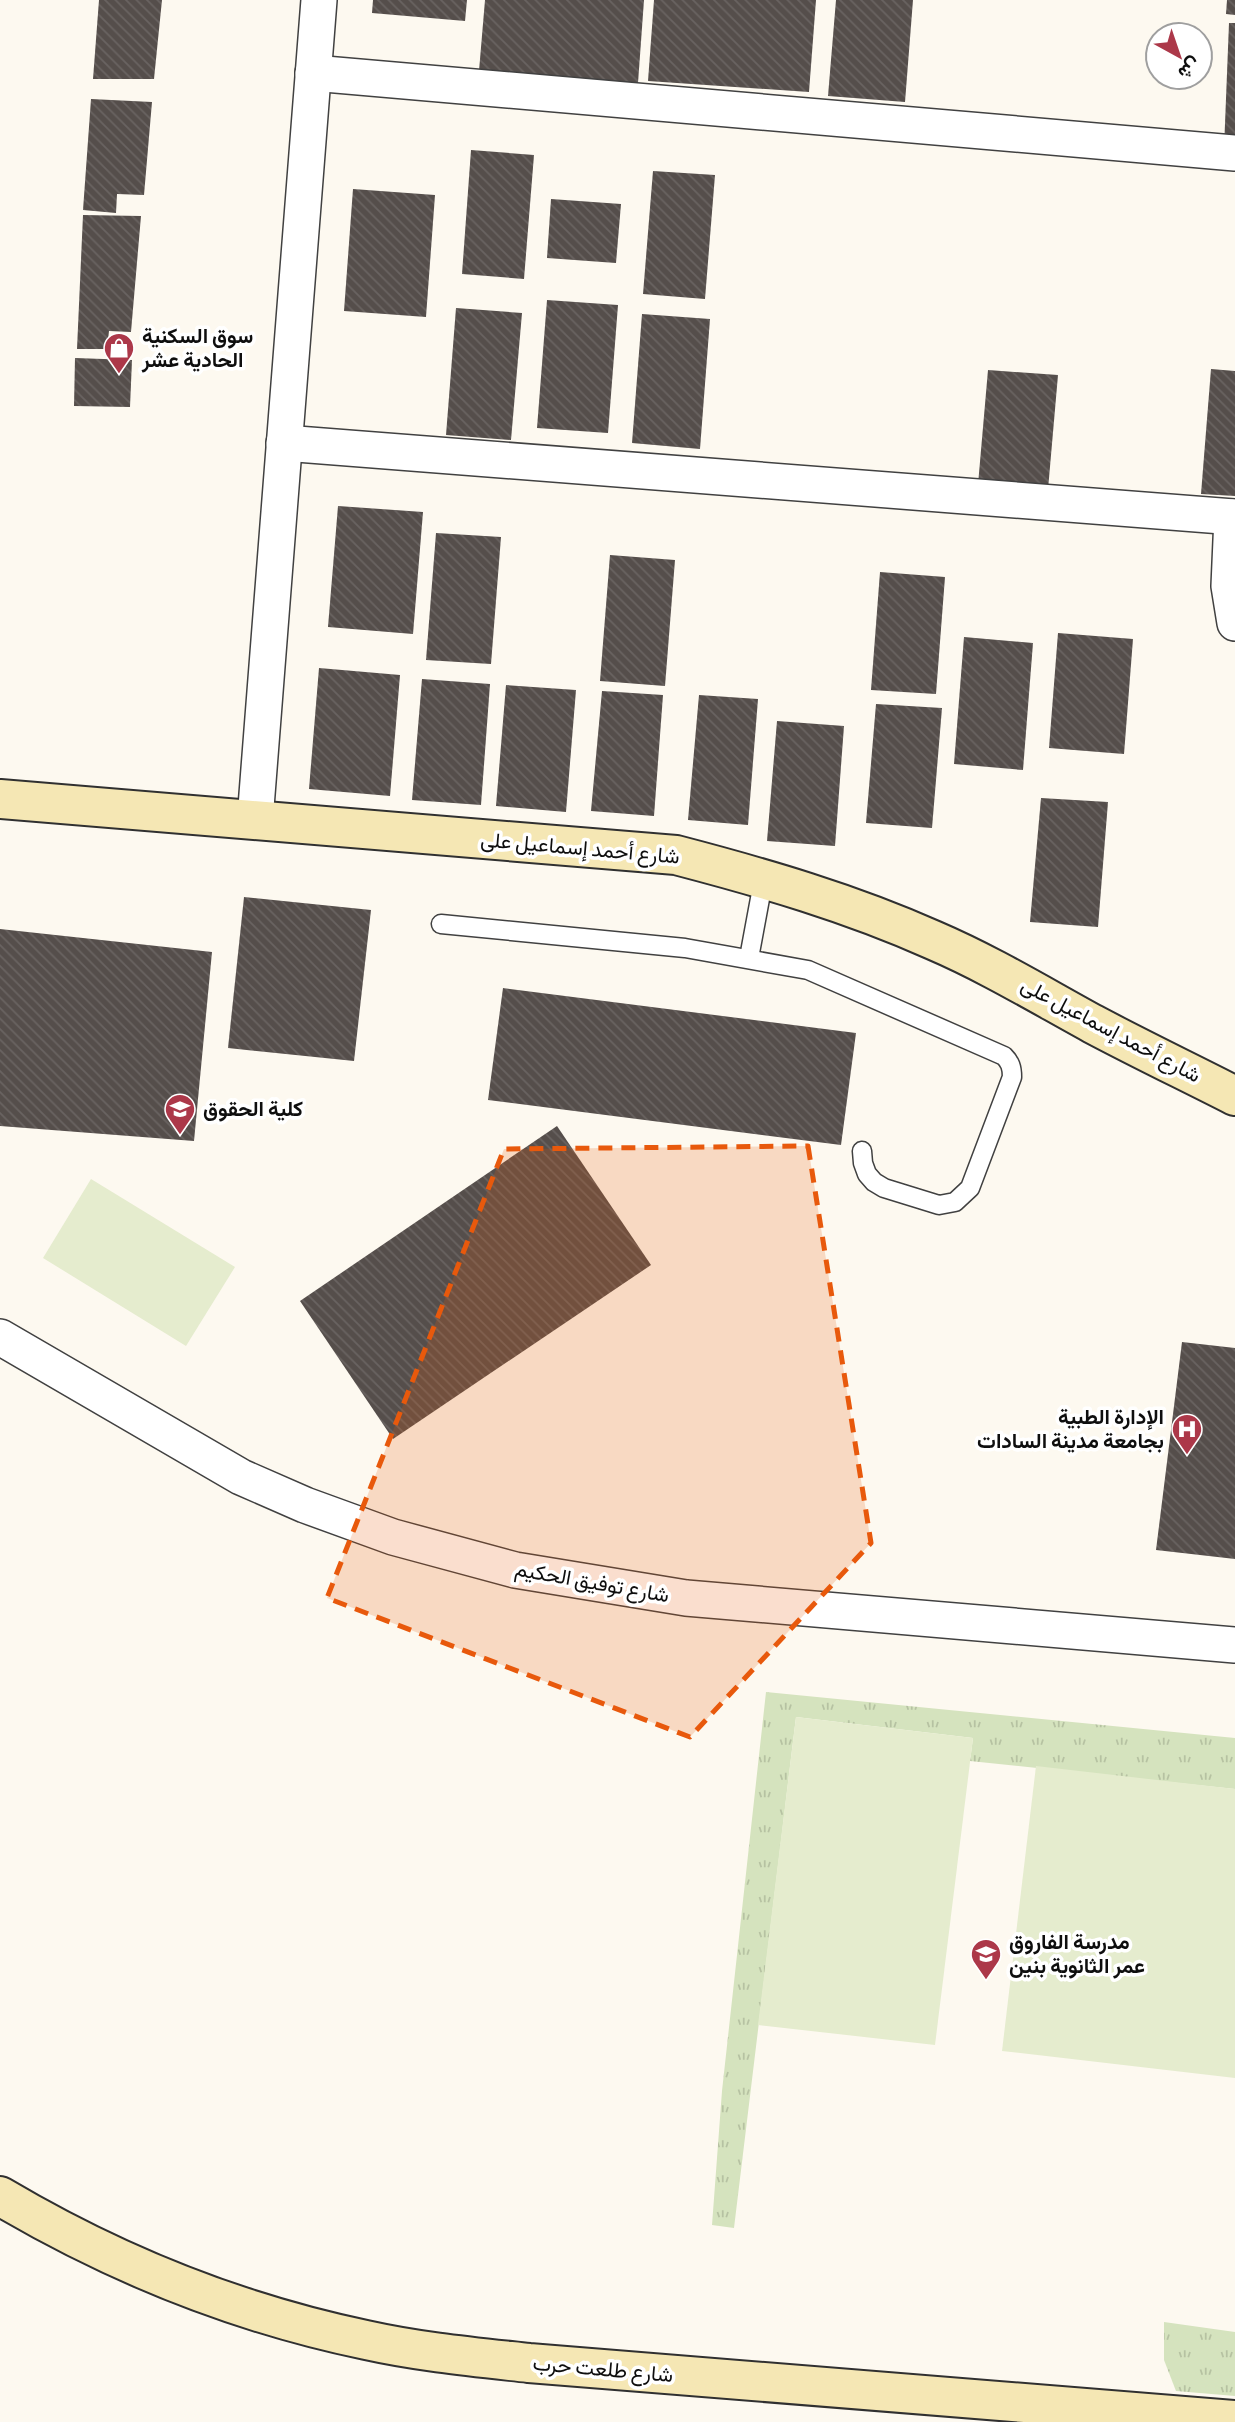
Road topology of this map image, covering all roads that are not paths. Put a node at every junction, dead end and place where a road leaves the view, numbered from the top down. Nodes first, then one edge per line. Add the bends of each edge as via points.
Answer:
1 (319, 0) edge
2 (313, 73) junction
3 (1235, 153) edge
4 (284, 443) junction
5 (1234, 517) edge
6 (1235, 623) edge
7 (0, 799) edge
8 (255, 820) junction
9 (764, 877) junction
10 (441, 924) dead end
11 (749, 958) junction
12 (1235, 1096) edge
13 (862, 1151) dead end
14 (0, 1337) edge
15 (1235, 1645) edge
16 (0, 2196) edge
17 (1235, 2420) edge

1 - 2 street
2 - 3 street
2 - 4 street
4 - 5 street
4 - 8 street
5 - 6 street via 1229,586
7 - 8 street, شارع أحمد إسماعيل على
8 - 9 street, شارع أحمد إسماعيل على via 676,855
9 - 11 lane
9 - 12 street, شارع أحمد إسماعيل على via 933,939
10 - 11 lane
11 - 13 lane via 808,970 1004,1056 1012,1066 1012,1077 970,1188 955,1202 939,1205 884,1188 867,1174
14 - 15 street, شارع توفيق الحكيم via 241,1477 393,1537 515,1570 686,1598
16 - 17 street, شارع طلعت حرب via 125,2262 204,2294 286,2321 379,2343 529,2363

